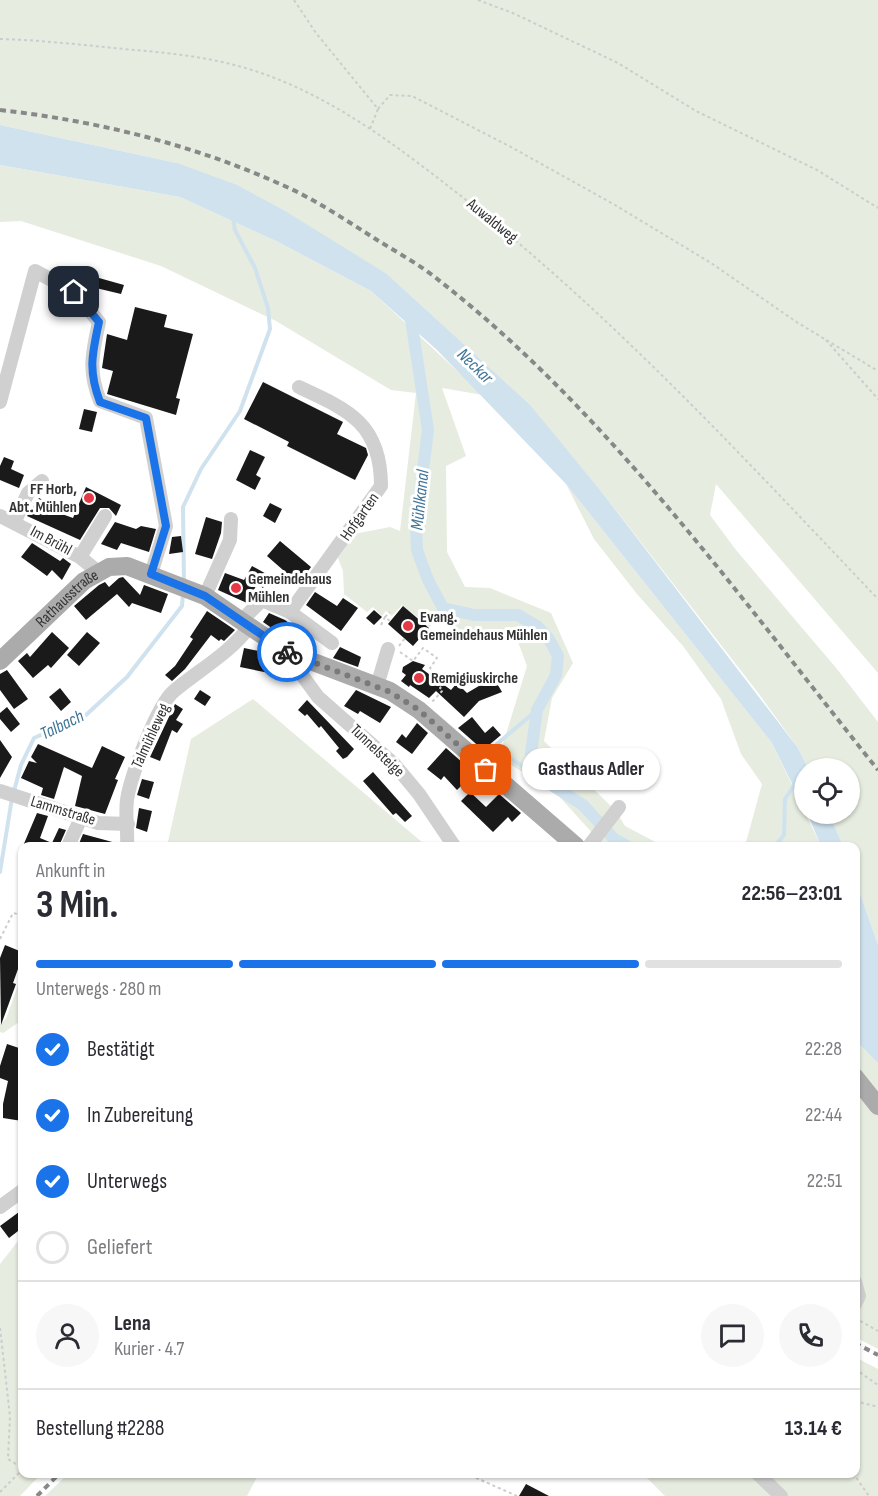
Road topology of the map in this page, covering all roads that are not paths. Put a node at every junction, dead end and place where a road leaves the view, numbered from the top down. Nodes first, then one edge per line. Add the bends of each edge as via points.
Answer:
1 (299, 387) dead end
2 (0, 402) edge
3 (42, 481) dead end
4 (0, 516) edge
5 (105, 516) dead end
6 (231, 519) dead end
7 (14, 523) junction
8 (80, 557) junction
9 (98, 572) junction
10 (151, 574) junction
11 (202, 595) junction
12 (290, 612) junction
13 (246, 623) junction
14 (332, 643) dead end
15 (388, 649) dead end
16 (302, 659) junction
17 (0, 661) edge
18 (377, 686) junction
19 (0, 791) edge
20 (619, 807) dead end
21 (81, 818) junction
22 (128, 824) junction
23 (70, 842) edge
24 (128, 842) edge
25 (451, 842) edge
26 (571, 842) edge
27 (592, 842) edge
28 (860, 1083) edge
29 (878, 1106) edge
30 (18, 1193) edge
31 (2, 1199) edge
32 (762, 1478) edge
33 (781, 1496) edge

1 - 12 street, Hofgarten via 340,406 364,426 377,457 381,486
2 - 10 street via 35,271 74,292 99,322 92,379 100,402 146,418 166,526
3 - 7 street via 27,493
4 - 7 street, Im Brühl
5 - 8 street
6 - 11 street via 230,540
7 - 8 street, Im Brühl
8 - 9 street, Im Brühl
9 - 10 main road, Rathausstraße via 127,566
9 - 17 main road, Rathausstraße
10 - 11 main road, Rathausstraße
11 - 13 main road, Rathausstraße
12 - 13 street via 262,600
12 - 14 street
13 - 16 main road, Rathausstraße
13 - 22 street, Talmühleweg via 198,675 171,693 134,770 127,801
15 - 18 street
16 - 18 main road, Rathausstraße
16 - 25 street, Tunnelsteige via 302,675 318,697 394,764
18 - 26 main road, Rathausstraße via 423,714
19 - 21 street, Lammstraße
20 - 27 street
21 - 22 street, Lammstraße
21 - 23 street
22 - 24 street, Talmühleweg
28 - 29 main road
30 - 31 street
32 - 33 street

